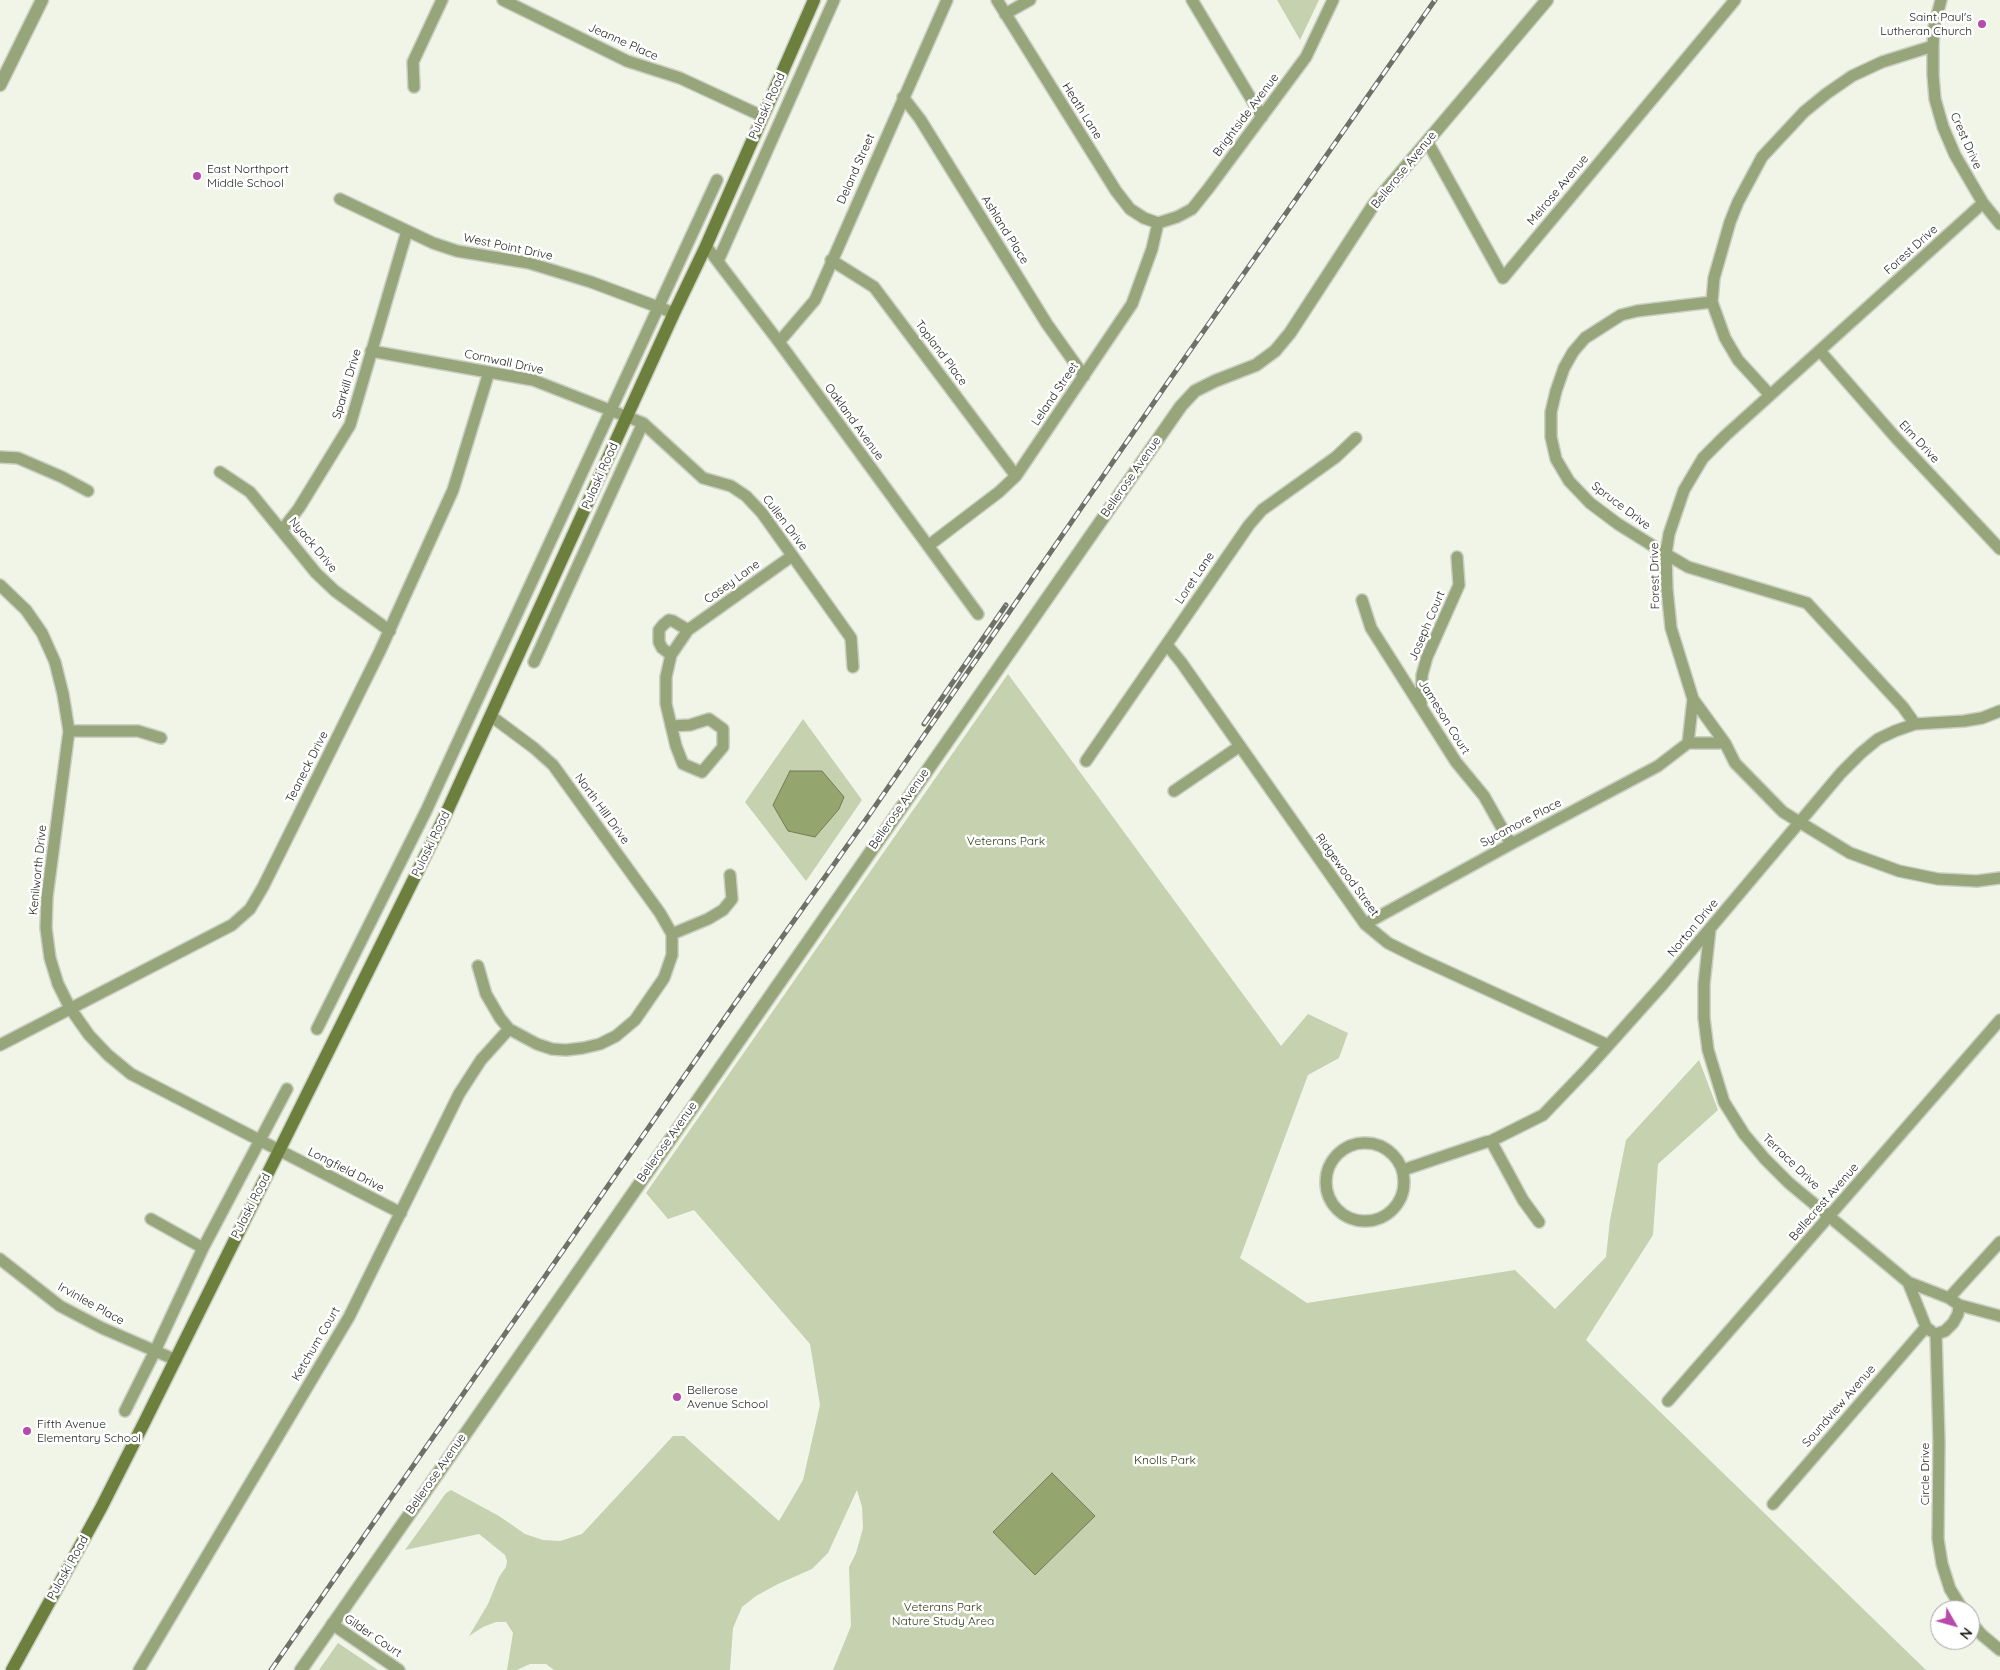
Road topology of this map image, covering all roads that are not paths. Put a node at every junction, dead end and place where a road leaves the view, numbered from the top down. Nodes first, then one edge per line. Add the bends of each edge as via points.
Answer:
1 (42, 0) edge
2 (442, 0) edge
3 (503, 0) edge
4 (814, 0) edge
5 (834, 0) edge
6 (947, 0) edge
7 (997, 0) edge
8 (1030, 0) edge
9 (1192, 0) edge
10 (1332, 0) edge
11 (1547, 0) edge
12 (1735, 0) edge
13 (1941, 0) edge
14 (1006, 14) junction
15 (1933, 46) junction
16 (0, 83) edge
17 (414, 88) dead end
18 (903, 97) junction
19 (762, 116) junction
20 (1262, 117) junction
21 (1427, 141) junction
22 (717, 180) dead end
23 (340, 199) dead end
24 (1983, 203) junction
25 (1158, 223) junction
26 (2000, 224) edge
27 (407, 231) junction
28 (706, 246) junction
29 (831, 260) junction
30 (718, 262) junction
31 (1712, 302) junction
32 (658, 308) junction
33 (674, 313) junction
34 (779, 342) junction
35 (371, 351) junction
36 (1820, 351) junction
37 (490, 372) junction
38 (1084, 376) junction
39 (1770, 396) junction
40 (611, 410) junction
41 (628, 416) junction
42 (643, 423) junction
43 (1356, 438) dead end
44 (0, 457) edge
45 (220, 472) dead end
46 (1016, 476) junction
47 (88, 492) dead end
48 (282, 530) junction
49 (928, 546) junction
50 (2000, 549) edge
51 (1666, 554) junction
52 (792, 556) junction
53 (1457, 557) dead end
54 (0, 585) edge
55 (1362, 600) dead end
56 (978, 614) dead end
57 (390, 630) junction
58 (688, 630) junction
59 (1166, 645) junction
60 (671, 655) junction
61 (534, 662) dead end
62 (853, 667) dead end
63 (1693, 699) junction
64 (1422, 706) junction
65 (2000, 711) edge
66 (491, 716) junction
67 (1915, 724) junction
68 (671, 726) junction
69 (69, 731) junction
70 (161, 738) dead end
71 (1688, 743) junction
72 (1725, 743) junction
73 (1240, 746) junction
74 (1086, 761) dead end
75 (1174, 790) dead end
76 (426, 811) junction
77 (444, 818) junction
78 (1799, 822) junction
79 (1511, 844) junction
80 (730, 875) dead end
81 (2000, 878) edge
82 (1364, 924) junction
83 (1710, 929) junction
84 (672, 934) junction
85 (478, 966) dead end
86 (342, 980) junction
87 (360, 989) junction
88 (70, 1008) junction
89 (2000, 1020) edge
90 (509, 1028) junction
91 (317, 1029) dead end
92 (0, 1045) edge
93 (1608, 1045) junction
94 (287, 1089) dead end
95 (1491, 1141) junction
96 (260, 1142) junction
97 (279, 1151) junction
98 (1403, 1170) junction
99 (401, 1213) junction
100 (1829, 1216) junction
101 (151, 1219) dead end
102 (1539, 1222) dead end
103 (2000, 1242) edge
104 (203, 1248) junction
105 (0, 1259) edge
106 (1908, 1282) junction
107 (1954, 1301) junction
108 (2000, 1316) edge
109 (1926, 1326) junction
110 (1936, 1334) junction
111 (155, 1351) junction
112 (176, 1360) junction
113 (1668, 1401) dead end
114 (125, 1411) dead end
115 (1772, 1504) dead end
116 (1957, 1600) edge
117 (332, 1624) junction
118 (1980, 1633) edge
119 (2000, 1650) edge
120 (12, 1670) edge
121 (139, 1670) edge
122 (301, 1670) edge
123 (399, 1670) edge

1 - 16 street
2 - 17 street via 413,62
3 - 19 street, Jeanne Place via 627,61 680,78
4 - 19 main road, Pulaski Road
5 - 30 street
6 - 18 street, Deland Street
7 - 14 street, Heath Lane
8 - 14 street
9 - 20 street
10 - 20 street, Brightside Avenue via 1306,57
11 - 21 street, Bellerose Avenue
12 - 21 street, Melrose Avenue via 1503,278
13 - 15 street, Crest Drive
14 - 25 street, Heath Lane via 1116,192 1130,209
15 - 24 street, Crest Drive via 1932,75 1943,127
15 - 31 street via 1882,62 1852,76 1818,100 1762,157 1730,222 1714,278
18 - 29 street, Deland Street
18 - 38 street, Ashland Place via 920,119 1047,324
19 - 28 main road, Pulaski Road
20 - 25 street, Brightside Avenue via 1192,209
21 - 117 street, Bellerose Avenue via 1374,204 1275,351 1256,365 1195,391 1181,406
22 - 32 street
23 - 27 street, West Point Drive
24 - 26 street, Crest Drive
24 - 36 street, Forest Drive
25 - 38 street, Leland Street via 1132,304
27 - 32 street, West Point Drive via 457,251 538,266 591,282
27 - 35 street, Sparkill Drive
28 - 30 street, Oakland Avenue
28 - 33 main road, Pulaski Road
29 - 34 street, Deland Street via 814,300
29 - 46 street, Topland Place via 874,287
30 - 34 street, Oakland Avenue
31 - 39 street via 1724,338 1738,360
31 - 51 street, Spruce Drive via 1637,311 1604,325 1585,338 1573,352 1564,368 1551,412 1551,437 1556,459 1569,481 1590,503
32 - 33 street, West Point Drive
32 - 40 street
33 - 41 main road, Pulaski Road
34 - 49 street, Oakland Avenue
35 - 37 street, Cornwall Drive
35 - 48 street, Sparkill Drive via 350,425 300,508
36 - 39 street, Forest Drive
36 - 50 street, Elm Drive
37 - 40 street, Cornwall Drive via 532,380
37 - 57 street, Teaneck Drive via 453,490
38 - 46 street, Leland Street
39 - 51 street, Forest Drive via 1703,458 1674,515
40 - 41 street, Cornwall Drive
40 - 76 street
41 - 42 street, Cullen Drive
41 - 66 main road, Pulaski Road
42 - 52 street, Cullen Drive via 703,478 731,486 746,496
42 - 61 street
43 - 59 street, Loret Lane via 1336,457 1262,510
44 - 47 street via 18,458 62,476
45 - 48 street, Nyack Drive via 250,492
46 - 49 street, Leland Street
48 - 57 street, Nyack Drive via 316,573 335,591
49 - 56 street, Oakland Avenue
51 - 63 street, Forest Drive via 1671,628
51 - 67 street, Spruce Drive via 1688,566 1807,603
52 - 58 street, Casey Lane
52 - 62 street, Cullen Drive via 852,638
53 - 64 street, Joseph Court via 1459,585 1427,657 1422,675
54 - 69 street, Kenilworth Drive via 26,610 42,634 55,662
55 - 64 street, Jameson Court via 1371,628
57 - 88 street, Teaneck Drive via 250,909 232,925
58 - 60 street, Casey Lane
58 - 60 street via 669,620 659,630 659,642
59 - 73 street, Ridgewood Street
59 - 74 street, Loret Lane
60 - 68 street, Casey Lane via 666,677 666,704
63 - 71 street
63 - 72 street, Forest Drive
64 - 79 street, Jameson Court via 1456,762 1484,796
65 - 67 street, Norton Drive via 1964,722
66 - 77 main road, Pulaski Road
66 - 84 street, North Hill Drive via 553,765
67 - 78 street, Norton Drive via 1878,739 1861,753
68 - 68 street, Casey Lane via 683,764 702,772 723,747 723,729 709,719 690,726
69 - 70 street via 138,731
69 - 88 street, Kenilworth Drive via 47,897 46,928 50,958
71 - 72 street
71 - 79 street, Sycamore Place via 1658,766
72 - 78 street, Forest Drive via 1735,762 1783,812
73 - 75 street
73 - 82 street, Ridgewood Street
76 - 77 street
76 - 86 street
77 - 87 main road, Pulaski Road
78 - 81 street, Forest Drive via 1850,853 1899,871 1938,879 1977,881
78 - 83 street, Norton Drive
79 - 82 street, Sycamore Place
80 - 84 street via 732,899 723,910
82 - 93 street, Ridgewood Street via 1388,943 1410,954
83 - 93 street, Norton Drive
83 - 100 street, Terrace Drive via 1704,1018 1708,1050 1724,1102 1765,1159
84 - 90 street via 672,955 664,978 635,1020 616,1036 600,1044 552,1049
85 - 90 street via 486,994
86 - 87 street
86 - 91 street
87 - 97 main road, Pulaski Road
88 - 92 street, Teaneck Drive
88 - 96 street, Kenilworth Drive via 108,1055 131,1074
89 - 100 street, Bellecrest Avenue
90 - 99 street, Ketchum Court via 481,1060 458,1094
93 - 95 street, Norton Drive via 1543,1115
94 - 96 street
95 - 98 street, Norton Drive
95 - 102 street via 1523,1200
96 - 97 street, Kenilworth Drive
96 - 104 street
97 - 99 street, Longfield Drive
97 - 112 main road, Pulaski Road
98 - 98 street via 1402,1197 1384,1217 1357,1221 1344,1216 1328,1194 1326,1182 1333,1159 1353,1144 1365,1142 1383,1147 1397,1159
99 - 121 street, Ketchum Court via 349,1317
100 - 106 street, Terrace Drive
100 - 113 street, Bellecrest Avenue
101 - 104 street
103 - 107 street
104 - 111 street
105 - 111 street, Irvinlee Place via 60,1306
106 - 107 street, Terrace Drive
106 - 109 street
107 - 108 street, Terrace Drive
107 - 110 street via 1958,1314 1945,1331
109 - 110 street
109 - 115 street, Soundview Avenue
110 - 116 street, Circle Drive via 1938,1539 1942,1564
111 - 112 street, Irvinlee Place
111 - 114 street
112 - 120 main road, Pulaski Road via 101,1508
117 - 122 street, Bellerose Avenue
117 - 123 street, Gilder Court
118 - 119 street

